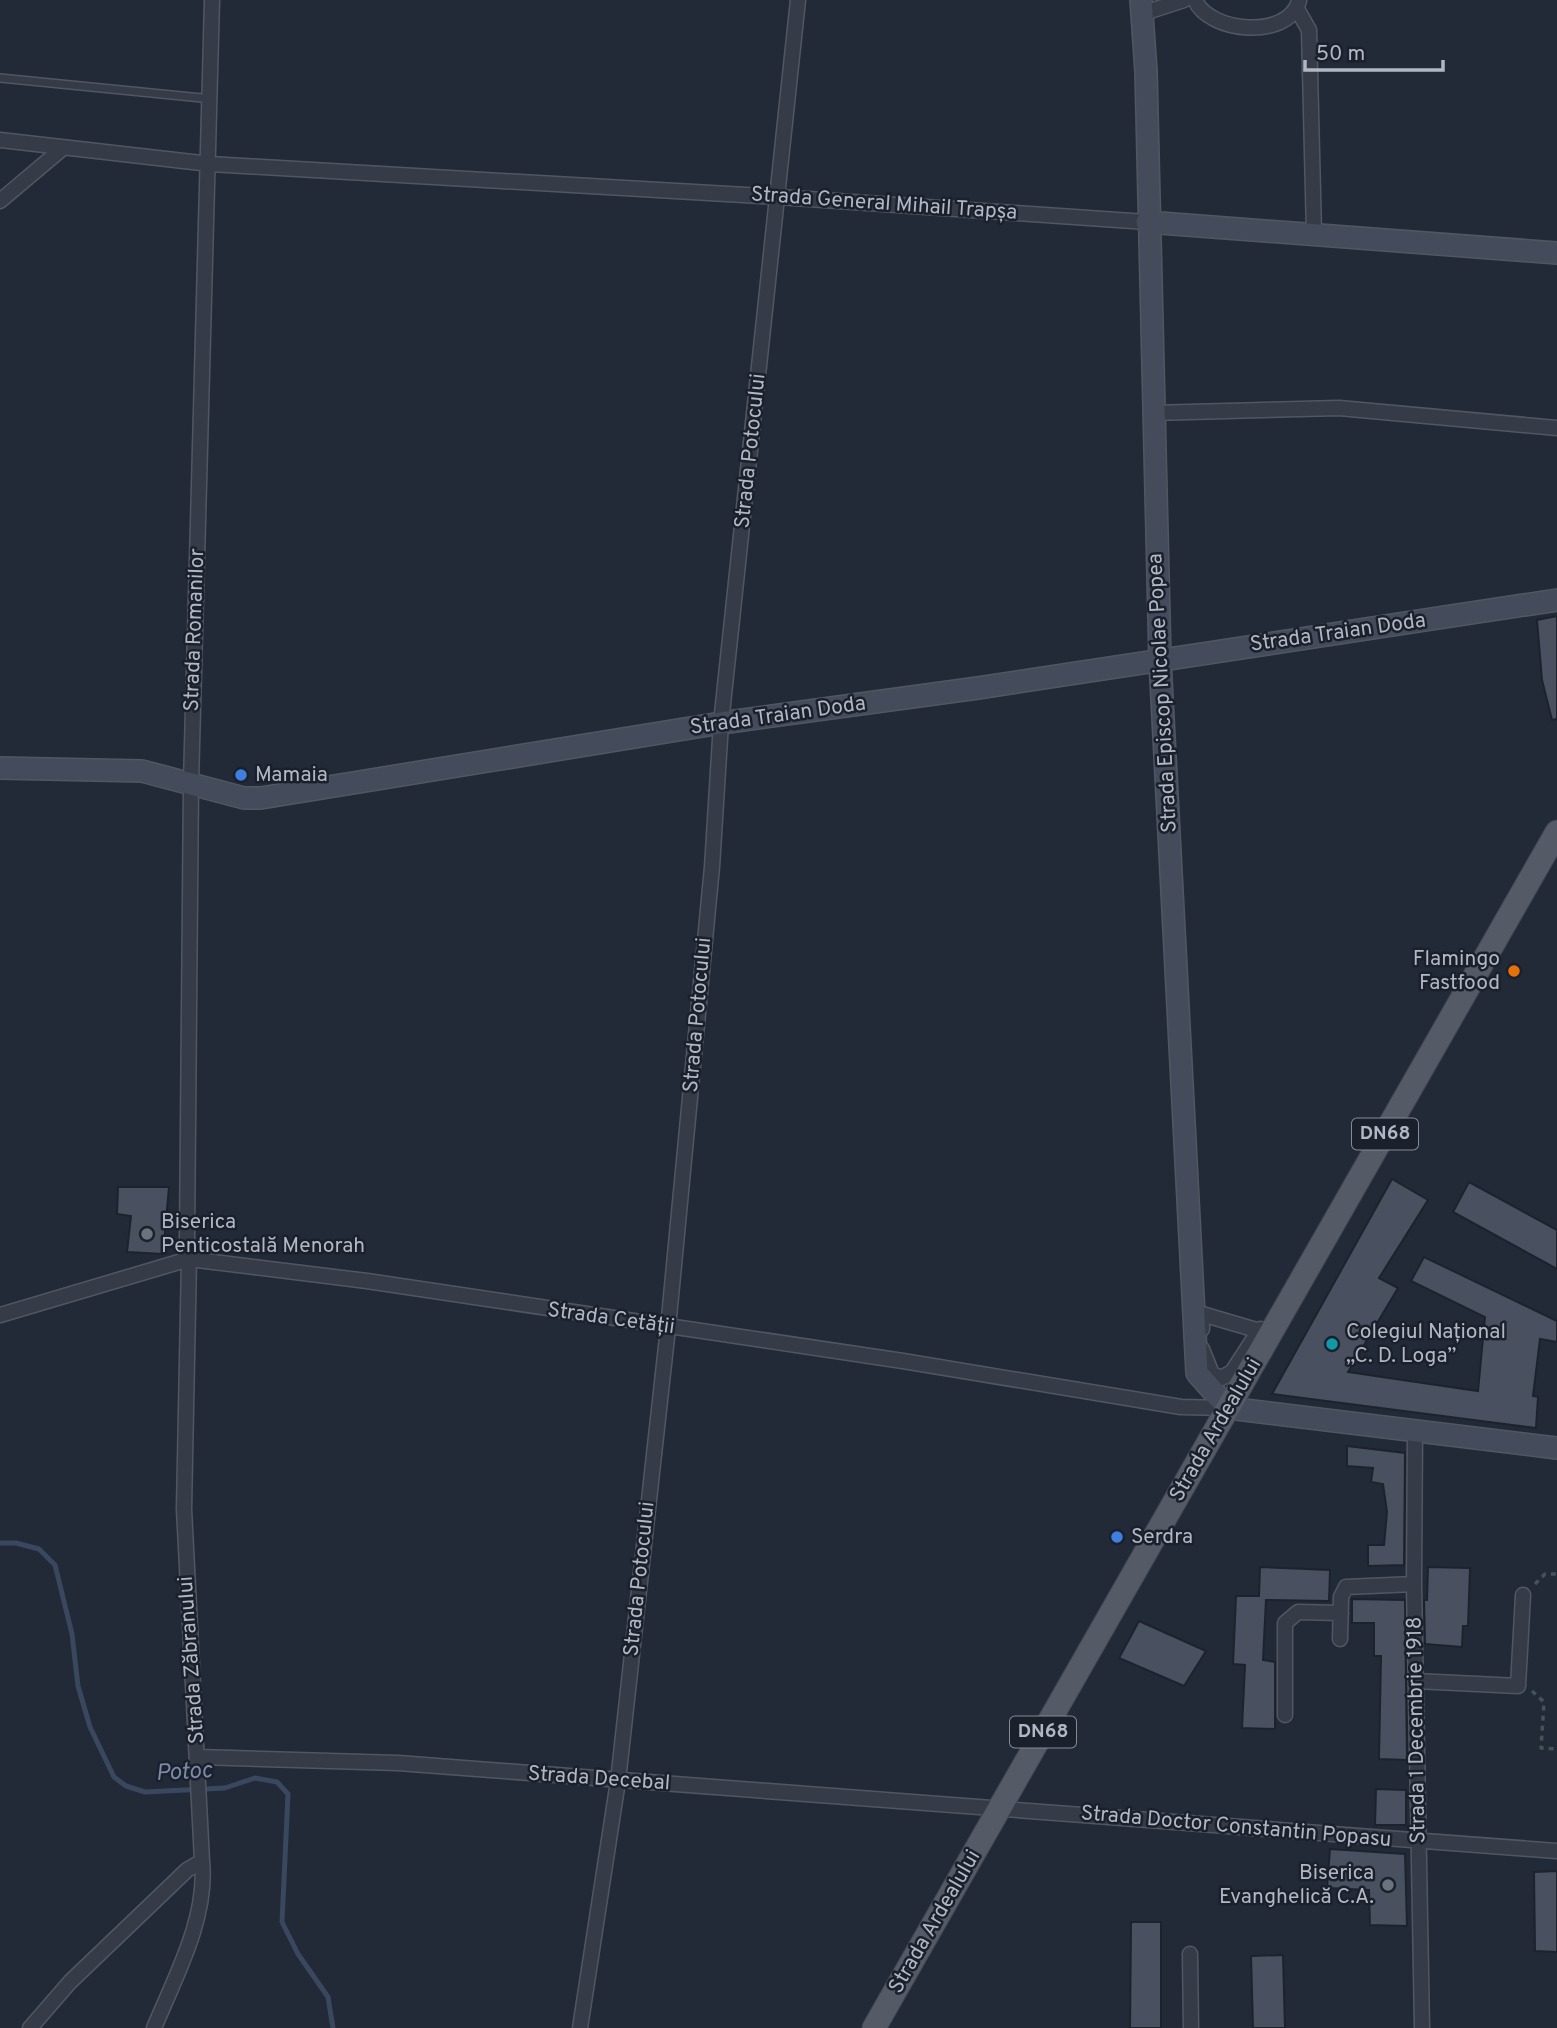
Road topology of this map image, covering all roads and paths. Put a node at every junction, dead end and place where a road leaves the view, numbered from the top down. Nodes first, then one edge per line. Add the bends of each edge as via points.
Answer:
1 (212, 0) edge
2 (798, 0) edge
3 (1184, 0) edge
4 (1195, 0) edge
5 (1298, 4) edge
6 (1142, 6) edge
7 (0, 78) edge
8 (212, 99) junction
9 (0, 140) edge
10 (63, 148) junction
11 (210, 164) junction
12 (779, 197) junction
13 (0, 201) edge
14 (1147, 222) junction
15 (1314, 234) junction
16 (1557, 253) edge
17 (1152, 413) junction
18 (1557, 428) edge
19 (1557, 600) edge
20 (1160, 660) junction
21 (721, 723) junction
22 (0, 768) edge
23 (191, 783) junction
24 (1557, 832) edge
25 (189, 1259) junction
26 (1198, 1313) junction
27 (0, 1315) edge
28 (668, 1328) junction
29 (1265, 1332) junction
30 (1228, 1408) junction
31 (1415, 1432) junction
32 (1557, 1448) edge
33 (1557, 1574) edge
34 (1414, 1584) junction
35 (1523, 1595) joint
36 (1341, 1613) junction
37 (1340, 1639) dead end
38 (1520, 1680) junction
39 (1416, 1681) junction
40 (1285, 1715) dead end
41 (1557, 1749) edge
42 (199, 1758) junction
43 (618, 1781) junction
44 (1000, 1808) junction
45 (1419, 1843) junction
46 (1557, 1851) edge
47 (202, 1861) junction
48 (1190, 1954) dead end
49 (30, 2028) edge
50 (154, 2028) edge
51 (580, 2028) edge
52 (874, 2028) edge
53 (1191, 2028) edge
54 (1422, 2028) edge

1 - 8 street, Strada Romanilor
2 - 12 street, Strada Potocului
3 - 6 street
4 - 5 street via 1201,12 1213,20 1258,26 1279,23
5 - 15 street via 1309,30
6 - 14 street, Strada Episcop Nicolae Popea
7 - 8 lane
8 - 11 street, Strada Romanilor
9 - 10 street, Strada General Mihail Trapșa
10 - 11 street, Strada General Mihail Trapșa
10 - 13 street
11 - 12 street, Strada General Mihail Trapșa
11 - 23 street, Strada Romanilor
12 - 14 street, Strada General Mihail Trapșa
12 - 21 street, Strada Potocului
14 - 15 street, Strada General Mihail Trapșa
14 - 17 street, Strada Episcop Nicolae Popea
15 - 16 street, Strada General Mihail Trapșa
17 - 18 street via 1339,408
17 - 20 street, Strada Episcop Nicolae Popea
19 - 20 street, Strada Traian Doda
20 - 21 street, Strada Traian Doda
20 - 26 street, Strada Episcop Nicolae Popea
21 - 23 street, Strada Traian Doda via 261,798 244,798
21 - 28 street, Strada Potocului via 712,867
22 - 23 street, Strada Traian Doda via 107,768
23 - 25 street, Strada Romanilor
24 - 29 main road, Strada Ardealului / DN68
25 - 27 street, Strada Cetății
25 - 28 street, Strada Cetății via 367,1281
25 - 42 street, Strada Zăbranului via 184,1509
26 - 29 street
26 - 29 street via 1207,1364 1212,1374 1221,1378 1232,1372
26 - 30 street, Strada Episcop Nicolae Popea via 1197,1373
28 - 30 street, Strada Cetății via 1029,1380 1181,1407
28 - 43 street, Strada Potocului
29 - 30 main road, Strada Ardealului / DN68
30 - 31 street
30 - 44 main road, Strada Ardealului / DN68
31 - 32 street
31 - 34 street, Strada 1 Decembrie 1918
33 - 35 path via 1545,1574
34 - 36 street via 1346,1587
34 - 39 street, Strada 1 Decembrie 1918
35 - 38 street
36 - 37 street
36 - 40 street via 1298,1612 1285,1623
38 - 39 street via 1518,1686 1511,1687
38 - 41 path via 1544,1702 1541,1748
39 - 45 street, Strada 1 Decembrie 1918
42 - 43 street, Strada Decebal via 398,1763
42 - 47 street, Strada Zăbranului
43 - 44 street, Strada Decebal
43 - 51 street, Strada Potocului
44 - 45 street, Strada Doctor Constantin Popasu
44 - 52 main road, Strada Ardealului / DN68
45 - 46 street, Strada Doctor Constantin Popasu
45 - 54 street, Strada 1 Decembrie 1918
47 - 49 street via 187,1870 70,1982
47 - 50 street, Strada Zăbranului via 199,1905 183,1959
48 - 53 street

